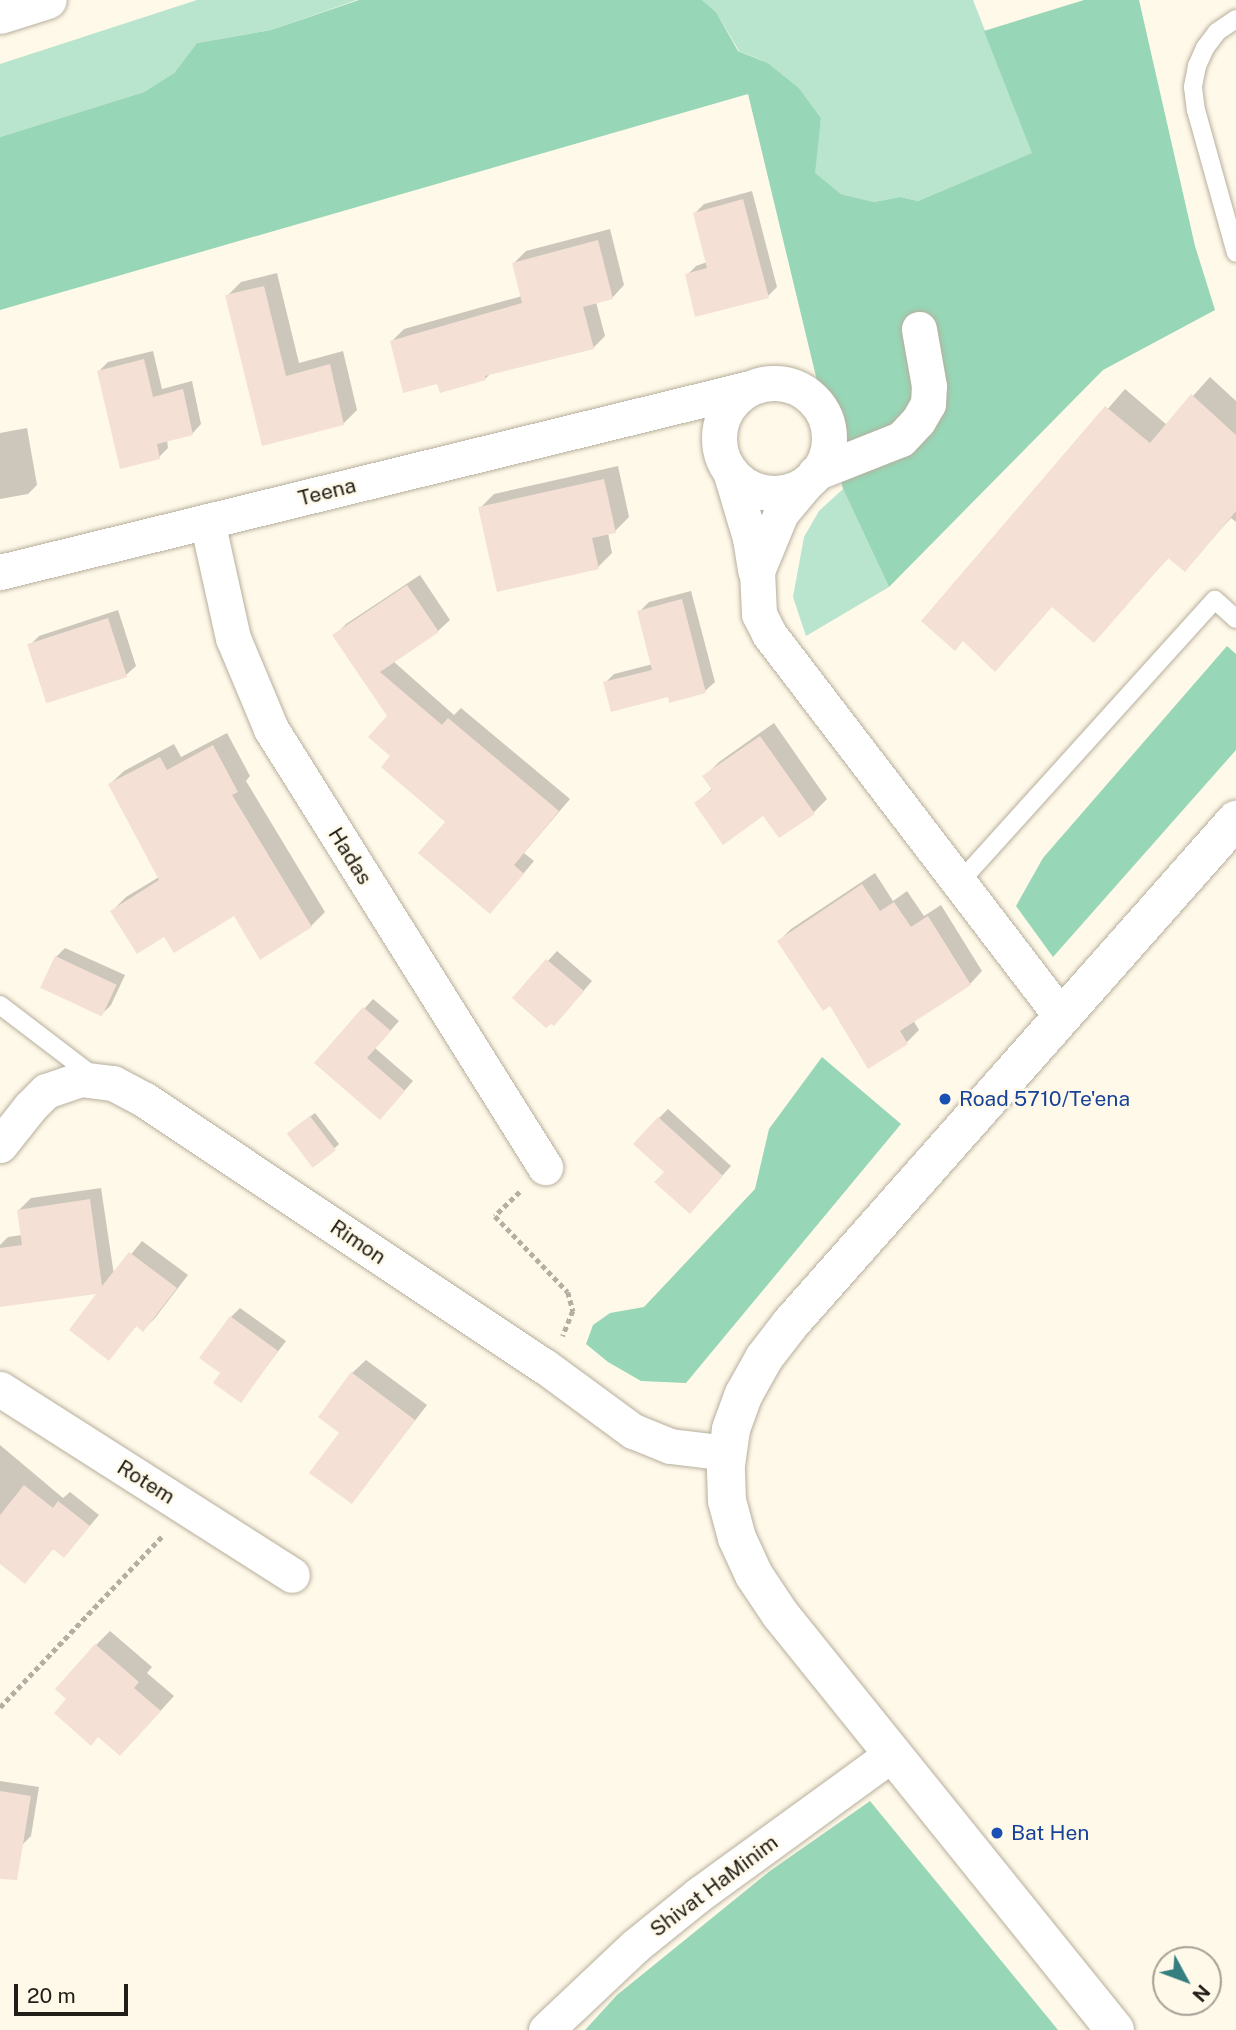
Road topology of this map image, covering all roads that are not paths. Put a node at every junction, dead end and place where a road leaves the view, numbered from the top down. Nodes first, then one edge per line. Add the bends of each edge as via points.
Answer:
1 (48, 0) edge
2 (0, 15) edge
3 (1236, 19) edge
4 (1236, 253) edge
5 (919, 329) dead end
6 (750, 388) junction
7 (653, 411) junction
8 (725, 462) junction
9 (811, 478) junction
10 (207, 521) junction
11 (0, 572) edge
12 (756, 582) junction
13 (1236, 619) edge
14 (1236, 820) edge
15 (958, 884) junction
16 (0, 1005) edge
17 (1062, 1017) junction
18 (96, 1079) junction
19 (0, 1145) edge
20 (545, 1167) road end
21 (0, 1390) edge
22 (727, 1452) junction
23 (292, 1575) dead end
24 (892, 1754) junction
25 (545, 2030) edge
26 (1115, 2030) edge

1 - 2 main road
3 - 4 lane via 1205,48 1193,87
5 - 9 street via 929,386 928,404 918,421 901,439
6 - 7 street, Teena
6 - 8 street via 726,411 719,431
6 - 9 street via 781,383 801,389 817,404 827,423 829,444
7 - 8 street via 689,423
7 - 10 street, Teena
8 - 9 street via 746,486 767,492 788,491
8 - 12 street via 750,538
9 - 12 street via 792,497 771,531
10 - 11 street, Teena
10 - 20 street, Hadas via 233,638 271,729
12 - 15 street via 759,614 769,634
13 - 15 lane via 1214,600
14 - 17 main road
15 - 17 street
16 - 18 lane
17 - 22 main road via 791,1322 744,1394
18 - 19 street, Rimon via 63,1083 46,1091
18 - 22 street, Rimon via 145,1100 550,1370 633,1432 670,1446
21 - 23 street, Rotem
22 - 24 main road via 727,1501 754,1576
24 - 25 street, Shivat HaMinim via 698,1895
24 - 26 main road

